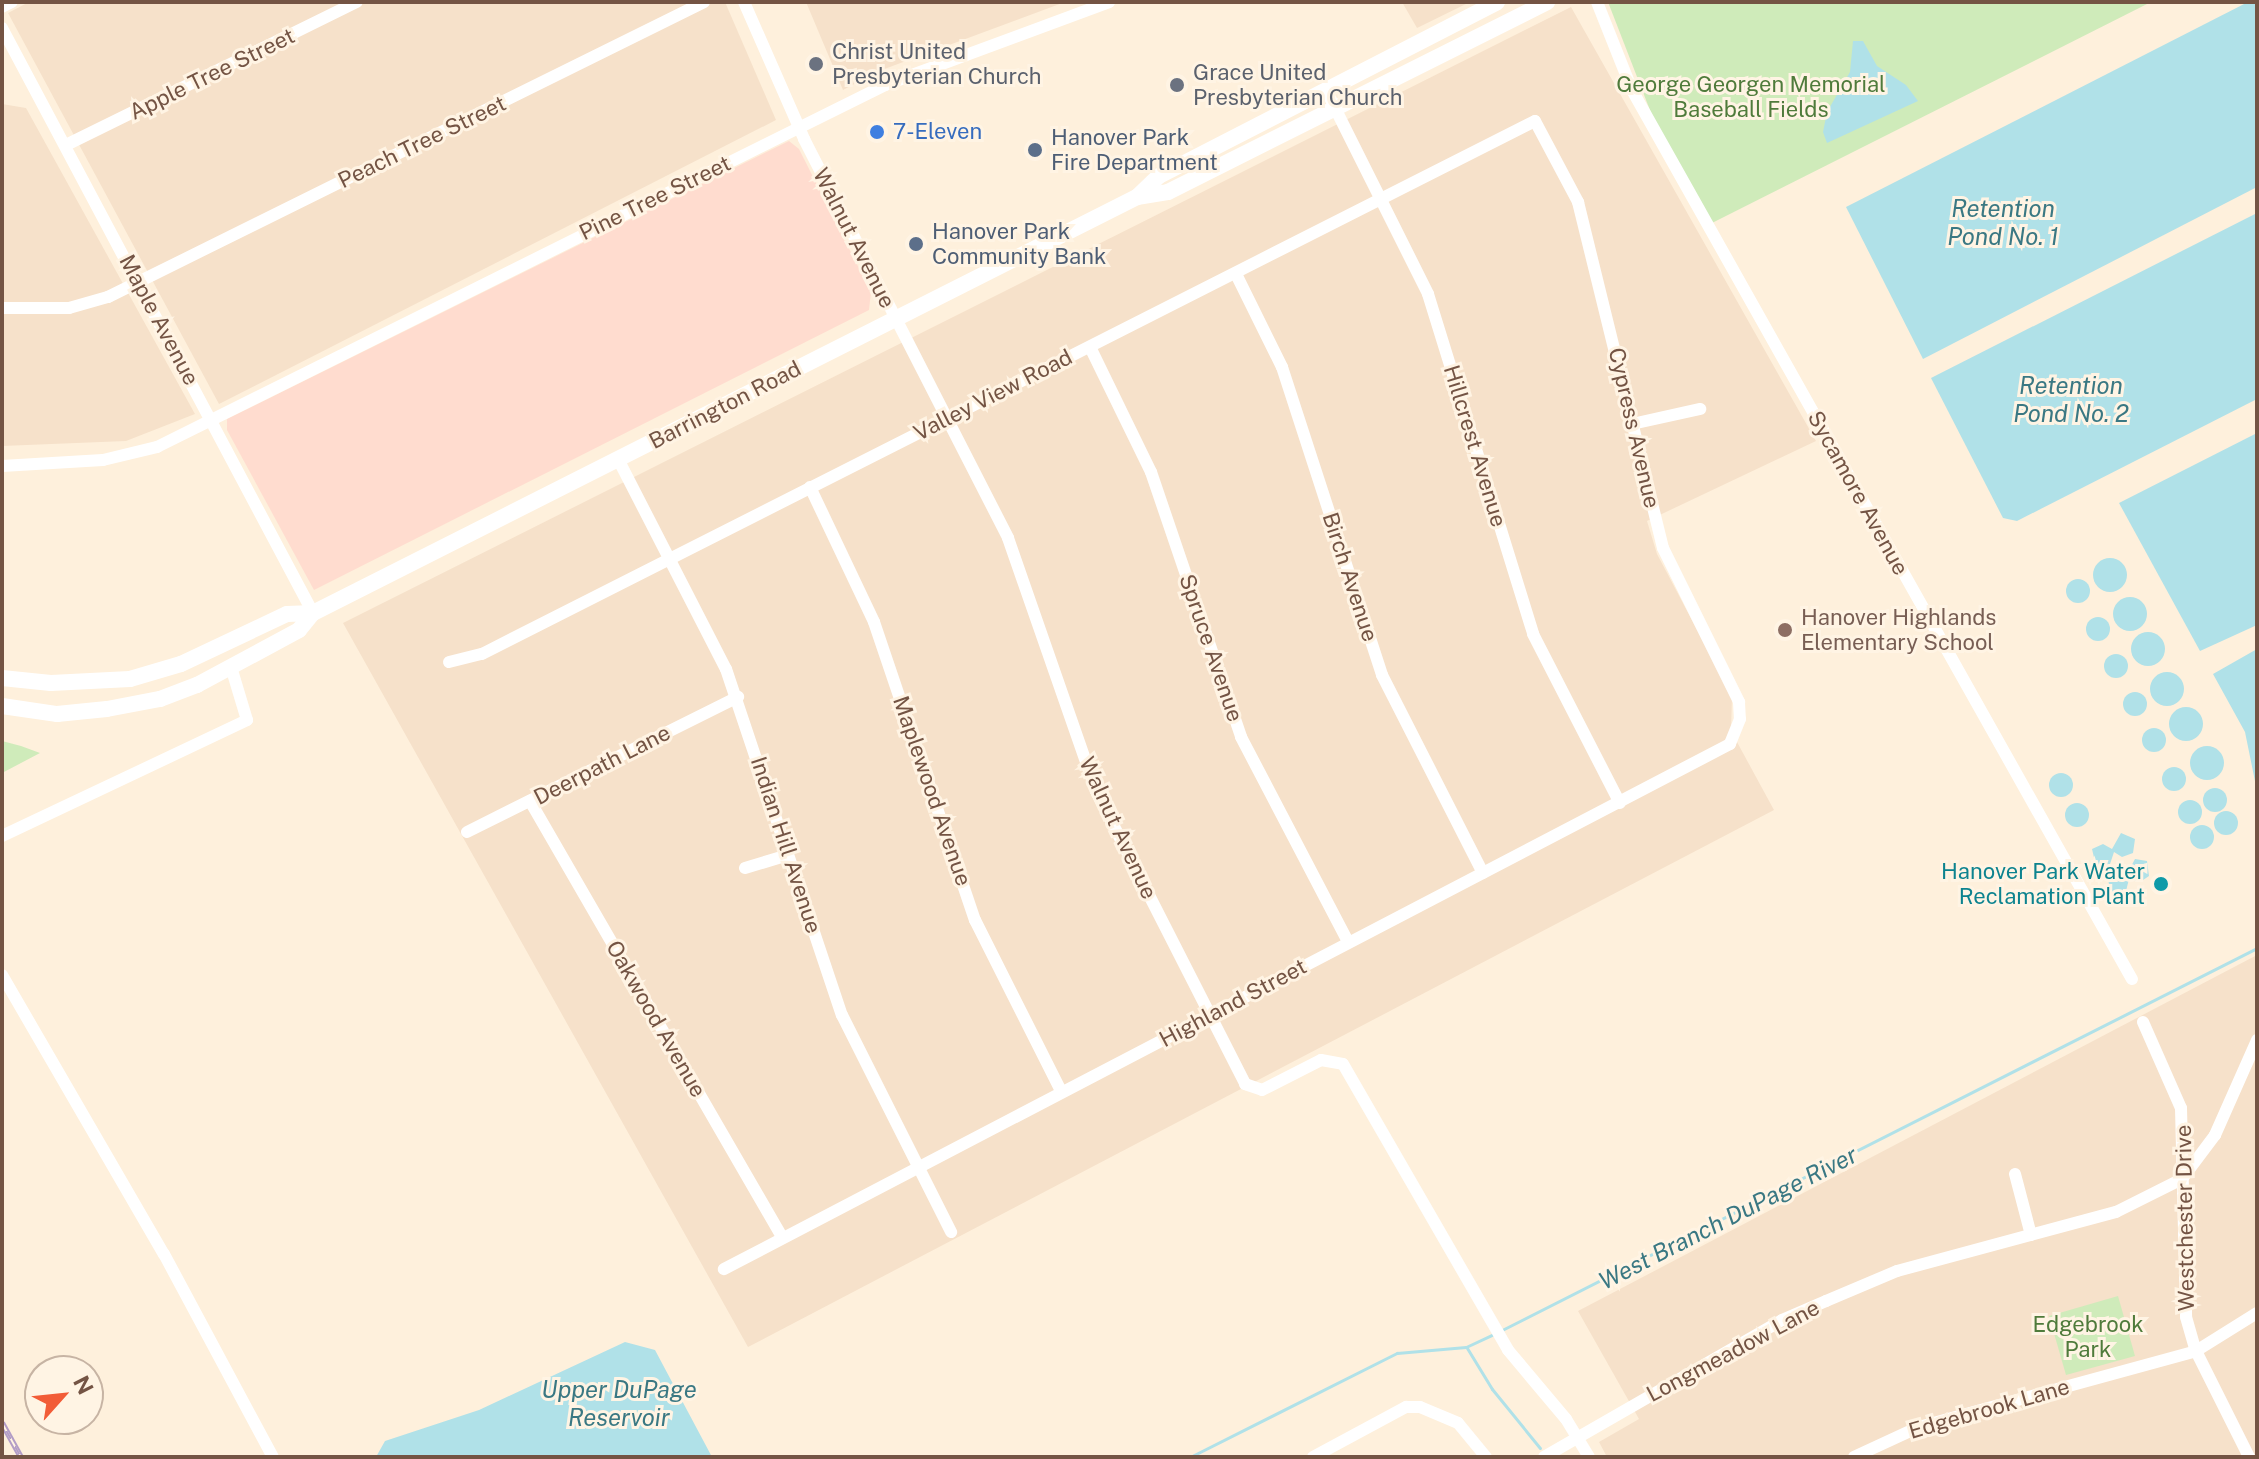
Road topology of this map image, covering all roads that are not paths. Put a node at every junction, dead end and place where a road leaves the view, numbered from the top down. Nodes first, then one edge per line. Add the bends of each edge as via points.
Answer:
1 (12, 2) edge
2 (357, 2) edge
3 (704, 2) edge
4 (744, 2) edge
5 (1067, 2) edge
6 (1109, 2) edge
7 (1497, 2) edge
8 (1547, 2) edge
9 (1597, 2) edge
10 (2, 7) edge
11 (1072, 16) junction
12 (2, 28) edge
13 (1326, 90) junction
14 (1336, 108) junction
15 (1535, 121) joint
16 (798, 127) junction
17 (66, 145) junction
18 (1137, 197) junction
19 (1381, 200) junction
20 (1236, 274) junction
21 (139, 282) junction
22 (2, 308) edge
23 (896, 319) junction
24 (1090, 347) junction
25 (1700, 409) dead end
26 (211, 416) junction
27 (947, 418) junction
28 (1632, 424) junction
29 (618, 459) junction
30 (2, 466) edge
31 (810, 487) junction
32 (670, 558) junction
33 (313, 613) junction
34 (449, 662) dead end
35 (231, 667) junction
36 (2, 678) edge
37 (738, 697) junction
38 (2, 706) edge
39 (1737, 731) joint
40 (530, 801) junction
41 (1620, 803) junction
42 (467, 832) dead end
43 (2, 836) edge
44 (788, 855) junction
45 (745, 868) dead end
46 (1483, 873) junction
47 (1348, 942) junction
48 (2, 975) edge
49 (2132, 979) dead end
50 (1209, 1016) junction
51 (2143, 1022) dead end
52 (2257, 1040) edge
53 (1061, 1091) junction
54 (918, 1166) junction
55 (2015, 1174) dead end
56 (2182, 1179) junction
57 (951, 1232) dead end
58 (2031, 1235) junction
59 (782, 1237) junction
60 (724, 1269) dead end
61 (2257, 1313) edge
62 (2196, 1351) junction
63 (1577, 1436) junction
64 (273, 1457) edge
65 (1313, 1457) edge
66 (1486, 1457) edge
67 (1544, 1457) edge
68 (1589, 1457) edge
69 (1854, 1457) edge
70 (2249, 1457) edge

1 - 10 street
2 - 17 street, Apple Tree Street
3 - 21 street, Peach Tree Street
4 - 16 street, Walnut Avenue
5 - 11 street
6 - 11 street, Pine Tree Street
7 - 13 main road, Barrington Road
8 - 14 main road, Barrington Road
9 - 49 street, Sycamore Avenue via 1639,103
11 - 16 street, Pine Tree Street via 885,85
12 - 17 street, Maple Avenue
13 - 14 street, Hillcrest Avenue
13 - 18 main road, Barrington Road via 1159,176
14 - 18 main road, Barrington Road via 1168,192
14 - 19 street, Hillcrest Avenue
15 - 19 street, Valley View Road
15 - 28 street, Cypress Avenue via 1583,214
16 - 23 street, Walnut Avenue
16 - 26 street, Pine Tree Street
17 - 21 street, Maple Avenue
18 - 23 main road, Barrington Road
19 - 20 street, Valley View Road
19 - 41 street, Hillcrest Avenue via 1428,294 1533,634
20 - 24 street, Valley View Road
20 - 46 street, Birch Avenue via 1285,376 1382,675
21 - 22 street, Peach Tree Street via 69,308
21 - 26 street, Maple Avenue
23 - 27 street, Walnut Avenue
23 - 29 main road, Barrington Road
24 - 27 street, Valley View Road
24 - 47 street, Spruce Avenue via 1151,472 1241,737
25 - 28 street
26 - 30 street, Pine Tree Street via 157,447 103,460
26 - 33 street, Maple Avenue
27 - 31 street, Valley View Road
27 - 50 street, Walnut Avenue via 1008,538 1096,791
28 - 39 street, Cypress Avenue via 1663,548 1739,702
29 - 32 street, Indian Hill Avenue
29 - 33 main road, Barrington Road
31 - 32 street, Valley View Road
31 - 53 street, Maplewood Avenue via 868,607 975,920
32 - 34 street, Valley View Road via 482,654
32 - 37 street, Indian Hill Avenue
33 - 35 main road, Barrington Road via 299,630
33 - 36 main road, Barrington Road via 287,614 181,664 130,679 51,683
35 - 38 main road, Barrington Road via 160,699 107,709 57,714
35 - 43 street via 247,720
37 - 40 street, Deerpath Lane
37 - 44 street, Indian Hill Avenue
39 - 41 street, Highland Street via 1721,750
40 - 42 street, Deerpath Lane
40 - 59 street, Oakwood Avenue
41 - 46 street, Highland Street
44 - 45 street
44 - 54 street, Indian Hill Avenue via 852,1038
46 - 47 street, Highland Street
47 - 50 street, Highland Street
48 - 64 street via 164,1254
50 - 53 street, Highland Street
50 - 63 street, Walnut Avenue via 1249,1089 1262,1090 1327,1058 1343,1064 1508,1350
51 - 56 street, Westchester Drive via 2181,1108
52 - 56 street, Longmeadow Lane via 2215,1135
53 - 54 street, Highland Street
54 - 57 street, Indian Hill Avenue
54 - 59 street, Highland Street
55 - 58 street
56 - 58 street, Longmeadow Lane via 2116,1212
56 - 62 street, Westchester Drive via 2183,1294
58 - 63 street, Longmeadow Lane via 1897,1271 1804,1310
59 - 60 street, Highland Street
61 - 62 street, Edgebrook Lane
62 - 69 street, Edgebrook Lane via 1919,1427
62 - 70 street, Westchester Drive
63 - 67 street, Longmeadow Lane
63 - 68 street, Walnut Avenue
65 - 66 street via 1406,1407 1420,1407 1458,1423

